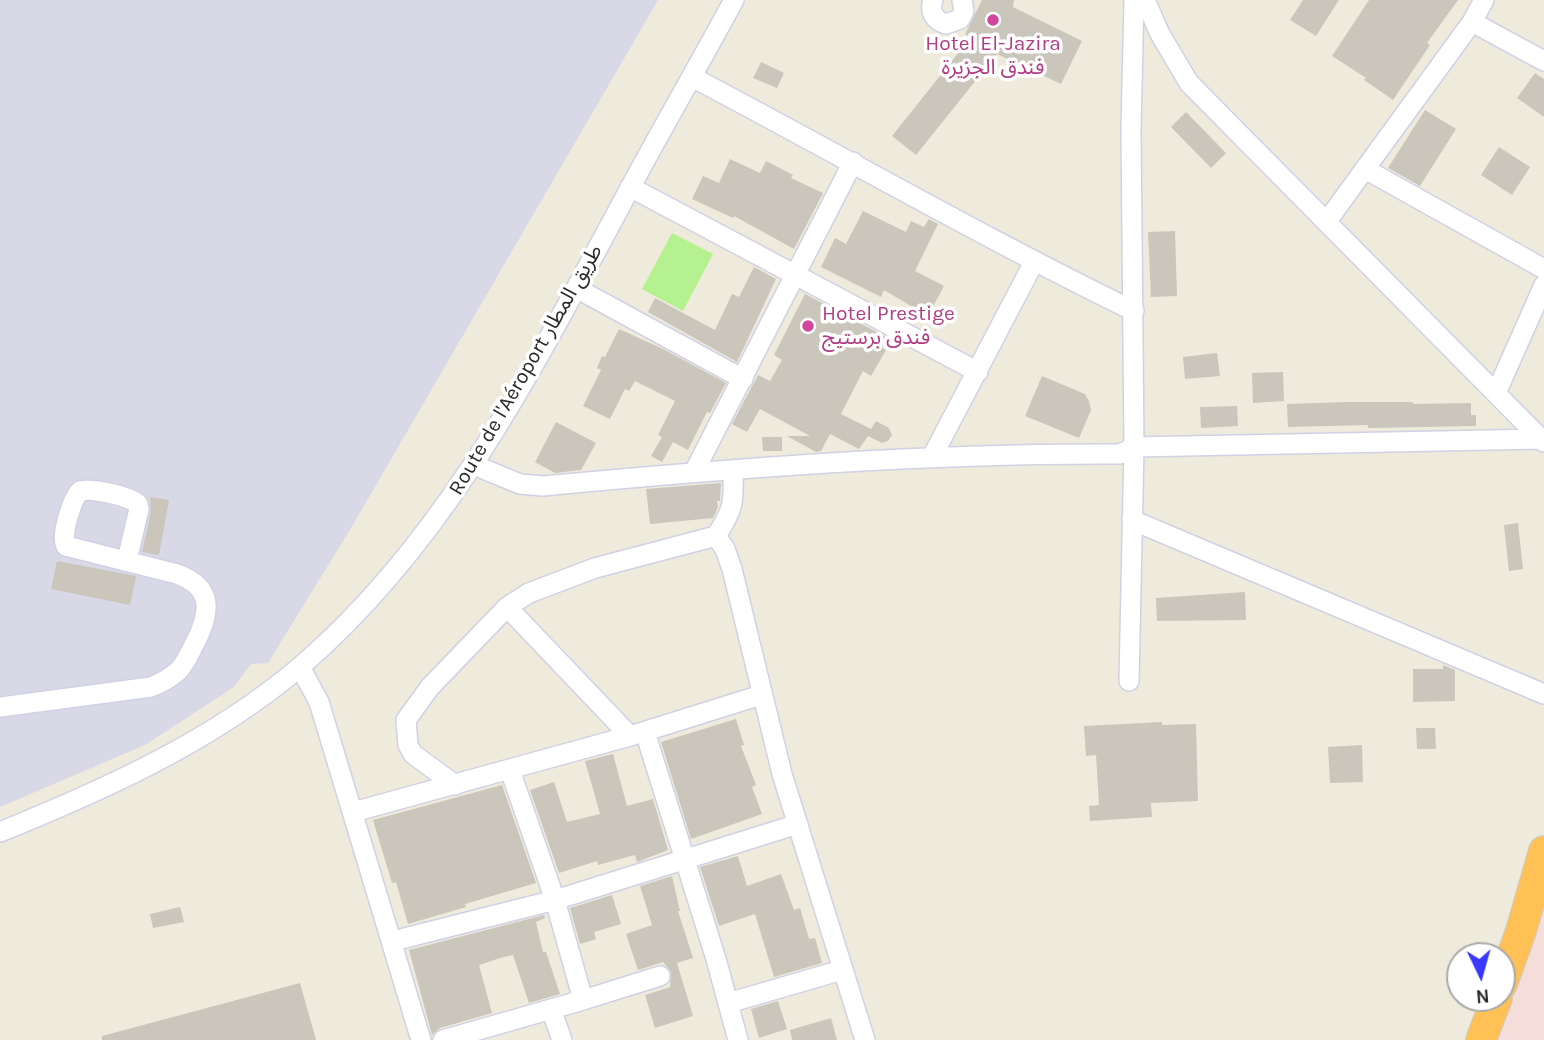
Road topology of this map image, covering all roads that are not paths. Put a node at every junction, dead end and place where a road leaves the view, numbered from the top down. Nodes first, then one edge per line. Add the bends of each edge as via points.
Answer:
1 (734, 0) edge
2 (917, 0) edge
3 (962, 0) edge
4 (1134, 0) edge
5 (1145, 0) edge
6 (1484, 0) edge
7 (934, 9) edge
8 (1472, 22) junction
9 (1544, 61) edge
10 (692, 77) junction
11 (853, 162) junction
12 (1364, 169) junction
13 (630, 187) junction
14 (1327, 221) junction
15 (1034, 262) junction
16 (1544, 270) edge
17 (796, 276) junction
18 (1544, 285) edge
19 (576, 288) junction
20 (1134, 311) junction
21 (978, 372) junction
22 (743, 379) junction
23 (1497, 391) junction
24 (1543, 440) edge
25 (1134, 454) junction
26 (932, 457) junction
27 (474, 465) junction
28 (733, 470) junction
29 (694, 472) junction
30 (1132, 520) junction
31 (716, 536) junction
32 (127, 560) dead end
33 (507, 607) junction
34 (300, 667) junction
35 (1129, 681) dead end
36 (1544, 694) edge
37 (761, 695) junction
38 (0, 707) edge
39 (638, 734) junction
40 (510, 769) junction
41 (455, 785) junction
42 (352, 812) junction
43 (798, 824) junction
44 (0, 832) edge
45 (1544, 851) edge
46 (686, 860) junction
47 (555, 900) junction
48 (393, 942) junction
49 (1515, 942) edge
50 (842, 970) junction
51 (660, 976) dead end
52 (583, 1000) junction
53 (728, 1003) junction
54 (551, 1009) junction
55 (1491, 1012) edge
56 (421, 1040) edge
57 (443, 1040) edge
58 (562, 1040) edge
59 (738, 1040) edge
60 (865, 1040) edge
61 (1480, 1040) edge

1 - 10 street, Route de l'Aéroport طريق المطار
2 - 7 street
3 - 7 street via 964,11 956,22 946,24
4 - 20 street
5 - 14 street via 1189,83
6 - 8 street
8 - 9 street
8 - 12 street
10 - 11 street
10 - 13 street, Route de l'Aéroport طريق المطار
11 - 15 street
11 - 17 street
12 - 14 street
12 - 16 street
13 - 17 street
13 - 19 street, Route de l'Aéroport طريق المطار
14 - 23 street
15 - 20 street
15 - 21 street
17 - 21 street
17 - 22 street
18 - 23 street
19 - 22 street
19 - 27 street, Route de l'Aéroport طريق المطار
20 - 25 street
21 - 26 street
22 - 29 street
23 - 24 street
24 - 25 street
25 - 26 street
25 - 30 street
26 - 28 street
27 - 29 street via 520,484 543,486
27 - 34 street, Route de l'Aéroport طريق المطار via 394,572
28 - 29 street
28 - 31 street via 730,515
30 - 35 street
30 - 36 street
31 - 33 street via 595,568 551,583
31 - 37 street via 732,569
32 - 38 street via 191,579 200,588 207,615 179,670 151,687
33 - 39 street
33 - 41 street via 430,687 407,720 413,754
34 - 42 street via 319,702
34 - 44 street, Route de l'Aéroport طريق المطار via 180,748 94,792
37 - 39 street
37 - 43 street
39 - 40 street
39 - 46 street
40 - 41 street
40 - 47 street
41 - 42 street
42 - 48 street
43 - 46 street
43 - 50 street
45 - 49 highway
46 - 47 street
46 - 53 street
47 - 48 street
47 - 52 street
48 - 56 street
50 - 53 street
50 - 60 street
51 - 52 street
52 - 54 street
53 - 59 street
54 - 57 street
54 - 58 street
55 - 61 highway

